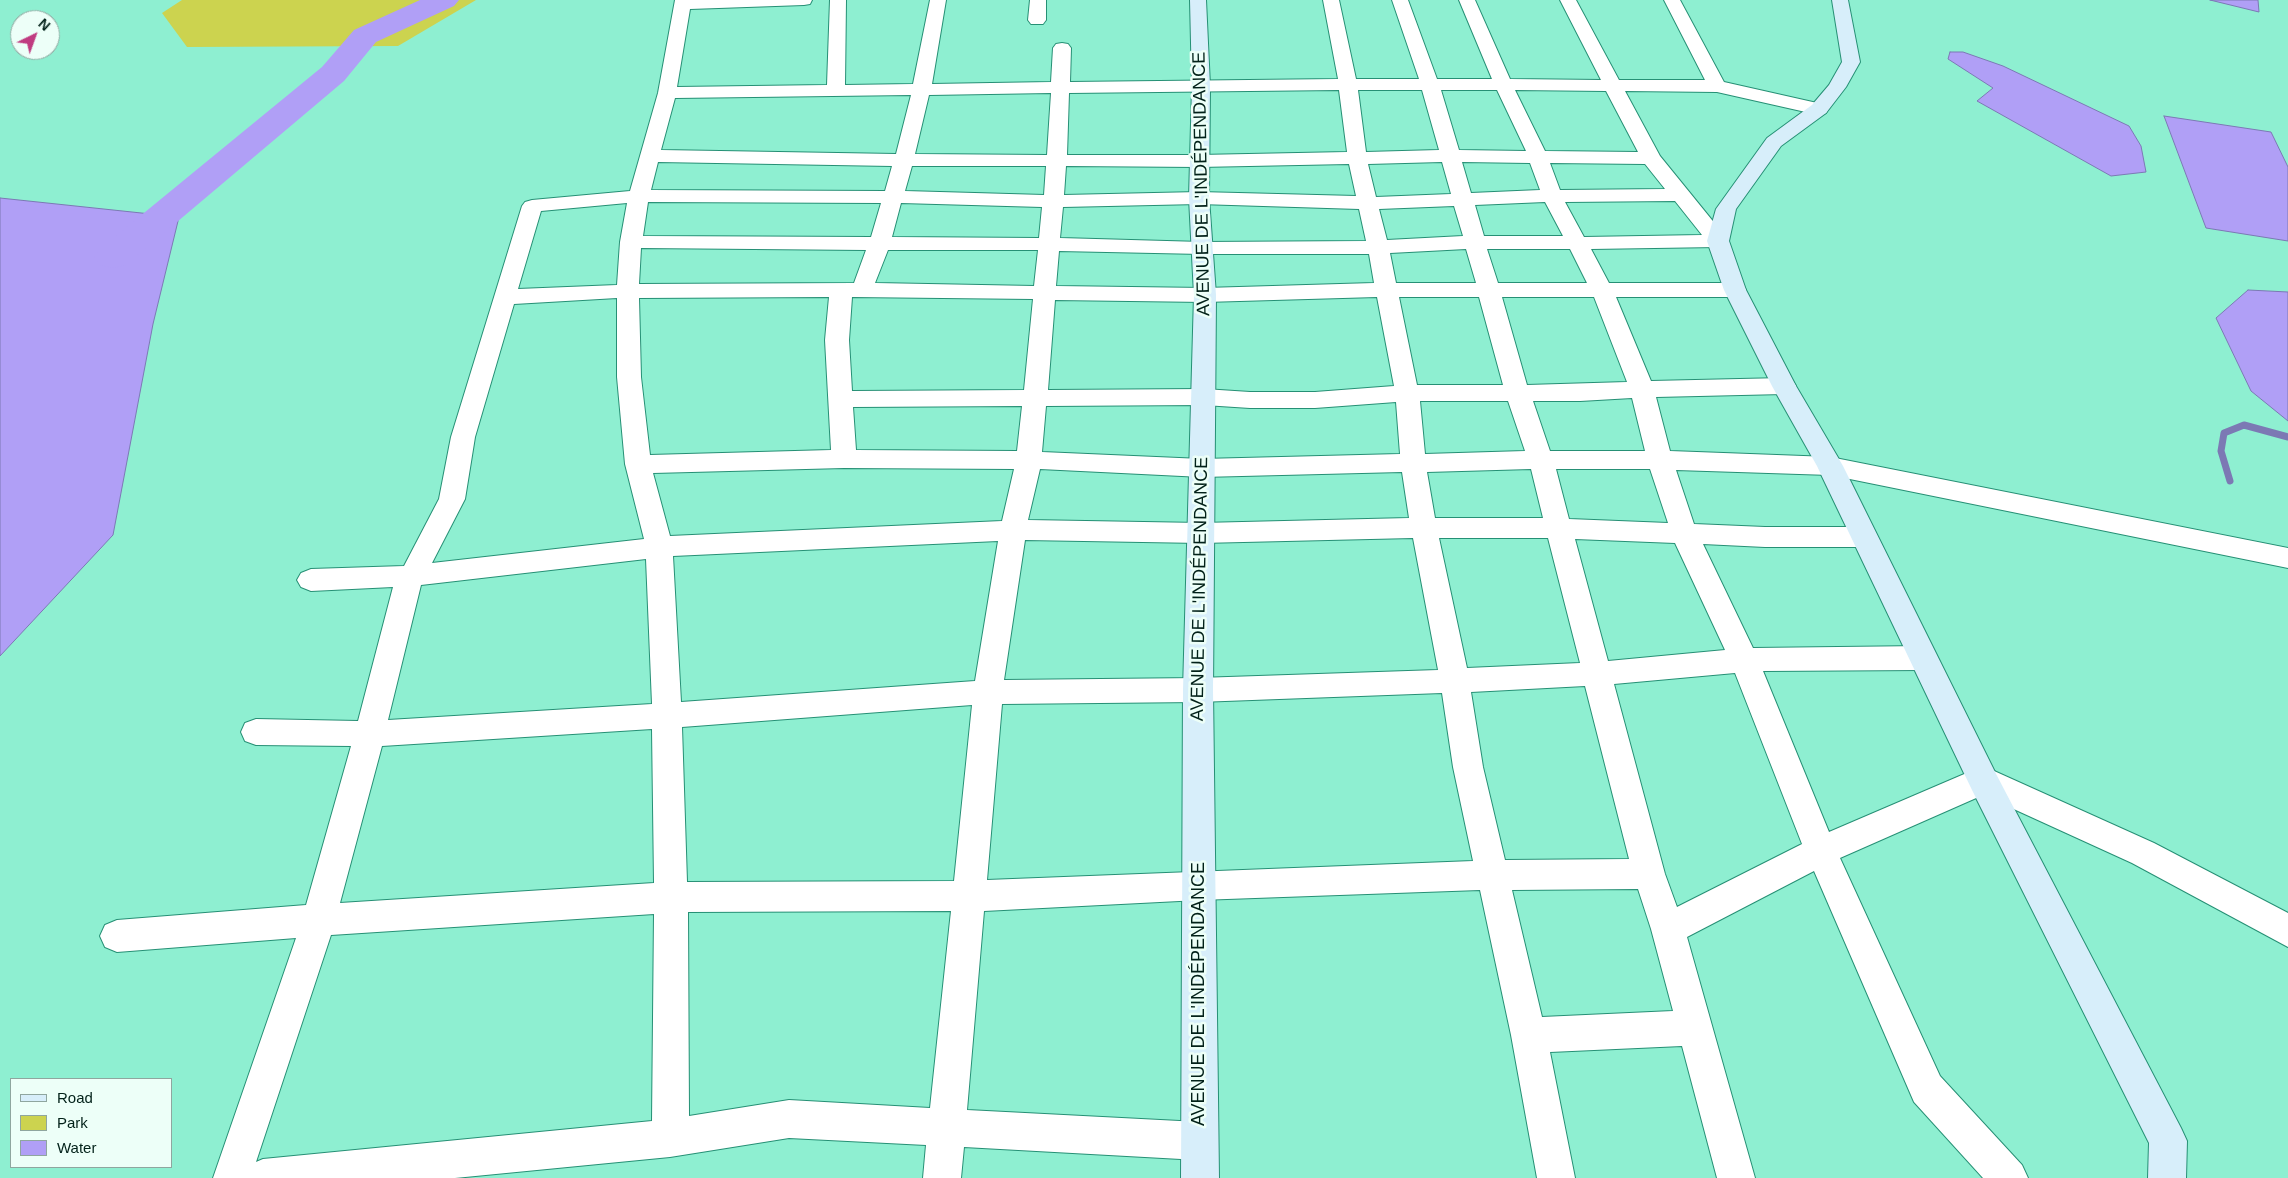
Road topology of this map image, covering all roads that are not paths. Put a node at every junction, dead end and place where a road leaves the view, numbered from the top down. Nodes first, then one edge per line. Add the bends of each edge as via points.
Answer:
1 (804, 0) edge
2 (838, 0) edge
3 (938, 0) edge
4 (1038, 0) edge
5 (1198, 0) edge
6 (1331, 0) edge
7 (1400, 0) edge
8 (1467, 0) edge
9 (1568, 0) edge
10 (1672, 0) edge
11 (1840, 0) edge
12 (738, 1) edge
13 (682, 2) edge
14 (1037, 20) dead end
15 (1062, 48) dead end
16 (1348, 84) junction
17 (1430, 84) junction
18 (1611, 85) junction
19 (1201, 86) junction
20 (1504, 86) junction
21 (1717, 86) junction
22 (1060, 88) junction
23 (921, 91) junction
24 (836, 92) junction
25 (668, 93) junction
26 (1819, 108) junction
27 (650, 156) junction
28 (1450, 156) junction
29 (1538, 156) junction
30 (1357, 157) junction
31 (1651, 158) junction
32 (904, 160) junction
33 (1057, 160) junction
34 (1199, 161) junction
35 (1681, 195) junction
36 (638, 196) junction
37 (1552, 196) junction
38 (894, 197) junction
39 (1199, 198) junction
40 (1464, 199) junction
41 (1052, 201) junction
42 (1368, 203) junction
43 (1718, 241) junction
44 (631, 242) junction
45 (1475, 242) junction
46 (1578, 243) junction
47 (879, 244) junction
48 (1048, 244) junction
49 (1202, 248) junction
50 (1378, 248) junction
51 (852, 290) junction
52 (1388, 290) junction
53 (1488, 290) junction
54 (1602, 290) junction
55 (1735, 290) junction
56 (628, 291) junction
57 (1046, 291) junction
58 (1205, 295) junction
59 (505, 297) junction
60 (1784, 386) junction
61 (1642, 389) junction
62 (1407, 393) junction
63 (1518, 394) junction
64 (1204, 397) junction
65 (1034, 398) junction
66 (839, 399) junction
67 (844, 459) junction
68 (1029, 460) junction
69 (1541, 460) junction
70 (1660, 460) junction
71 (1413, 463) junction
72 (638, 464) junction
73 (1830, 466) junction
74 (1202, 468) junction
75 (1424, 528) junction
76 (1558, 528) junction
77 (1014, 530) junction
78 (1201, 533) junction
79 (1684, 533) junction
80 (1864, 537) junction
81 (659, 547) junction
82 (2288, 558) edge
83 (412, 576) junction
84 (311, 580) dead end
85 (1922, 658) junction
86 (1744, 660) junction
87 (1597, 674) junction
88 (1456, 681) junction
89 (1198, 690) junction
90 (988, 692) junction
91 (667, 716) junction
92 (256, 732) dead end
93 (370, 734) junction
94 (1983, 780) junction
95 (1821, 851) junction
96 (1649, 874) junction
97 (1491, 875) junction
98 (1199, 885) junction
99 (968, 896) junction
100 (671, 897) junction
101 (319, 920) junction
102 (1668, 929) junction
103 (2288, 932) edge
104 (117, 936) dead end
105 (1696, 1028) junction
106 (1529, 1035) junction
107 (947, 1128) junction
108 (670, 1138) junction
109 (1199, 1141) junction
110 (232, 1178) edge
111 (263, 1178) edge
112 (942, 1178) edge
113 (1200, 1178) edge
114 (1556, 1178) edge
115 (1736, 1178) edge
116 (2009, 1178) edge
117 (2167, 1178) edge

1 - 12 street
2 - 24 street
3 - 23 street
4 - 14 street
5 - 19 main road, AVENUE DE L'INDÉPENDANCE
6 - 16 street
7 - 17 street
8 - 20 street
9 - 18 street
10 - 21 street
11 - 26 main road via 1851,62 1837,87
12 - 13 street
13 - 25 street
15 - 22 street
16 - 17 street
16 - 19 street
16 - 30 street
17 - 20 street
17 - 28 street
18 - 20 street
18 - 21 street
18 - 31 street
19 - 22 street
19 - 34 main road, AVENUE DE L'INDÉPENDANCE
20 - 29 street
21 - 26 street
22 - 23 street
22 - 33 street
23 - 24 street
23 - 32 street
24 - 25 street
25 - 27 street
26 - 43 main road via 1774,142 1726,209
27 - 32 street
27 - 36 street
28 - 29 street
28 - 30 street
28 - 40 street
29 - 31 street
29 - 37 street
30 - 34 street
30 - 42 street
31 - 35 street
32 - 33 street
32 - 38 street
33 - 34 street
33 - 41 street
34 - 39 main road, AVENUE DE L'INDÉPENDANCE
35 - 37 street
35 - 43 street
36 - 38 street
36 - 44 street
36 - 59 street via 532,206
37 - 40 street
37 - 46 street
38 - 41 street
38 - 47 street
39 - 41 street via 1127,202
39 - 42 street
39 - 49 main road, AVENUE DE L'INDÉPENDANCE
40 - 42 street
40 - 45 street
41 - 48 street
42 - 50 street
43 - 46 street
43 - 55 main road
44 - 47 street
44 - 56 street
45 - 46 street
45 - 50 street
45 - 53 street
46 - 54 street
47 - 48 street
47 - 51 street
48 - 49 street
48 - 57 street
49 - 50 street
49 - 58 main road, AVENUE DE L'INDÉPENDANCE
50 - 52 street
51 - 56 street
51 - 57 street
51 - 66 street via 837,340
52 - 53 street
52 - 58 street
52 - 62 street
53 - 54 street
53 - 63 street
54 - 55 street
54 - 61 street
55 - 60 main road
56 - 59 street
56 - 72 street via 629,377
57 - 58 street
57 - 65 street
58 - 64 main road, AVENUE DE L'INDÉPENDANCE
59 - 83 street via 463,437 452,499
60 - 61 street
60 - 73 main road
61 - 63 street
61 - 70 street
62 - 63 street
62 - 64 street via 1315,400
62 - 71 street
63 - 69 street
64 - 65 street
64 - 74 main road, AVENUE DE L'INDÉPENDANCE
65 - 66 street
65 - 68 street
66 - 67 street
67 - 68 street
67 - 72 street
68 - 74 street
68 - 77 street
69 - 70 street
69 - 71 street
69 - 76 street
70 - 73 street
70 - 79 street
71 - 74 street
71 - 75 street
72 - 81 street
73 - 80 main road
73 - 82 street
74 - 78 main road, AVENUE DE L'INDÉPENDANCE
75 - 76 street
75 - 78 street
75 - 88 street
76 - 79 street
76 - 87 street
77 - 78 street
77 - 81 street
77 - 90 street
78 - 89 main road, AVENUE DE L'INDÉPENDANCE
79 - 80 street
79 - 86 street
80 - 85 main road
81 - 83 street
81 - 91 street
83 - 84 street
83 - 93 street
85 - 86 street
85 - 94 main road
86 - 87 street
86 - 95 street
87 - 88 street
87 - 96 street
88 - 89 street
88 - 97 street via 1468,767
89 - 90 street
89 - 98 main road, AVENUE DE L'INDÉPENDANCE
90 - 91 street
90 - 99 street
91 - 93 street
91 - 100 street
92 - 93 street
93 - 101 street
94 - 95 street
94 - 103 street via 2143,853
94 - 117 main road via 2168,1140
95 - 102 street
95 - 116 street via 1927,1089
96 - 97 street
96 - 102 street
97 - 98 street
97 - 106 street
98 - 99 street
98 - 109 main road, AVENUE DE L'INDÉPENDANCE
99 - 100 street
99 - 107 street
100 - 101 street
100 - 108 street
101 - 104 street
101 - 110 street
102 - 105 street
105 - 106 street
105 - 115 street
106 - 114 street
107 - 108 street via 789,1120
107 - 109 street
107 - 112 street
108 - 111 street
109 - 113 main road, AVENUE DE L'INDÉPENDANCE

